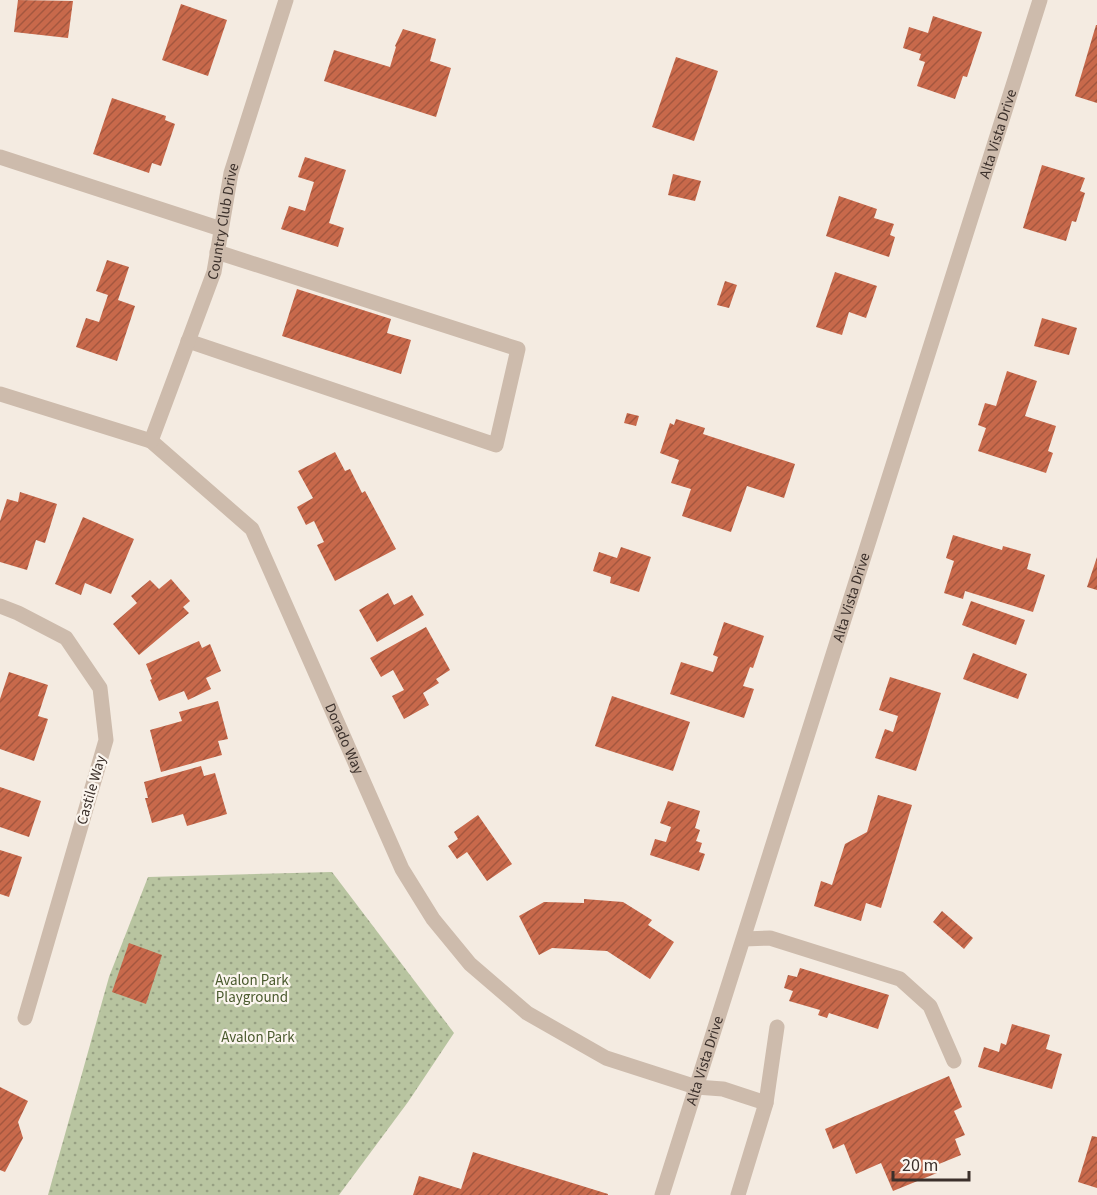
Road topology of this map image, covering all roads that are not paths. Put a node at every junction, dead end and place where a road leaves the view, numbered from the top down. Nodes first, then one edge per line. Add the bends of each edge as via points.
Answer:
1 (286, 0) edge
2 (1040, 0) edge
3 (0, 157) edge
4 (221, 229) junction
5 (217, 252) junction
6 (188, 341) junction
7 (0, 394) edge
8 (151, 441) junction
9 (0, 606) edge
10 (744, 939) junction
11 (25, 1018) dead end
12 (777, 1026) dead end
13 (954, 1061) dead end
14 (696, 1087) junction
15 (766, 1103) junction
16 (662, 1195) edge
17 (738, 1195) edge

1 - 4 street, Country Club Drive via 231,173
2 - 10 street, Alta Vista Drive
3 - 4 street
4 - 5 street, Country Club Drive
5 - 6 street, Country Club Drive via 214,272
5 - 6 street via 518,349 496,445
6 - 8 street, Country Club Drive
7 - 8 street, Dorado Way
8 - 14 street, Dorado Way via 252,529 402,869 433,919 470,964 527,1013 606,1058
9 - 11 street, Castile Way via 66,638 100,688 106,740
10 - 13 street via 770,938 900,979 930,1006
10 - 14 street, Alta Vista Drive
12 - 15 street
14 - 15 street, Dorado Way via 723,1089
14 - 16 street, Alta Vista Drive
15 - 17 street

